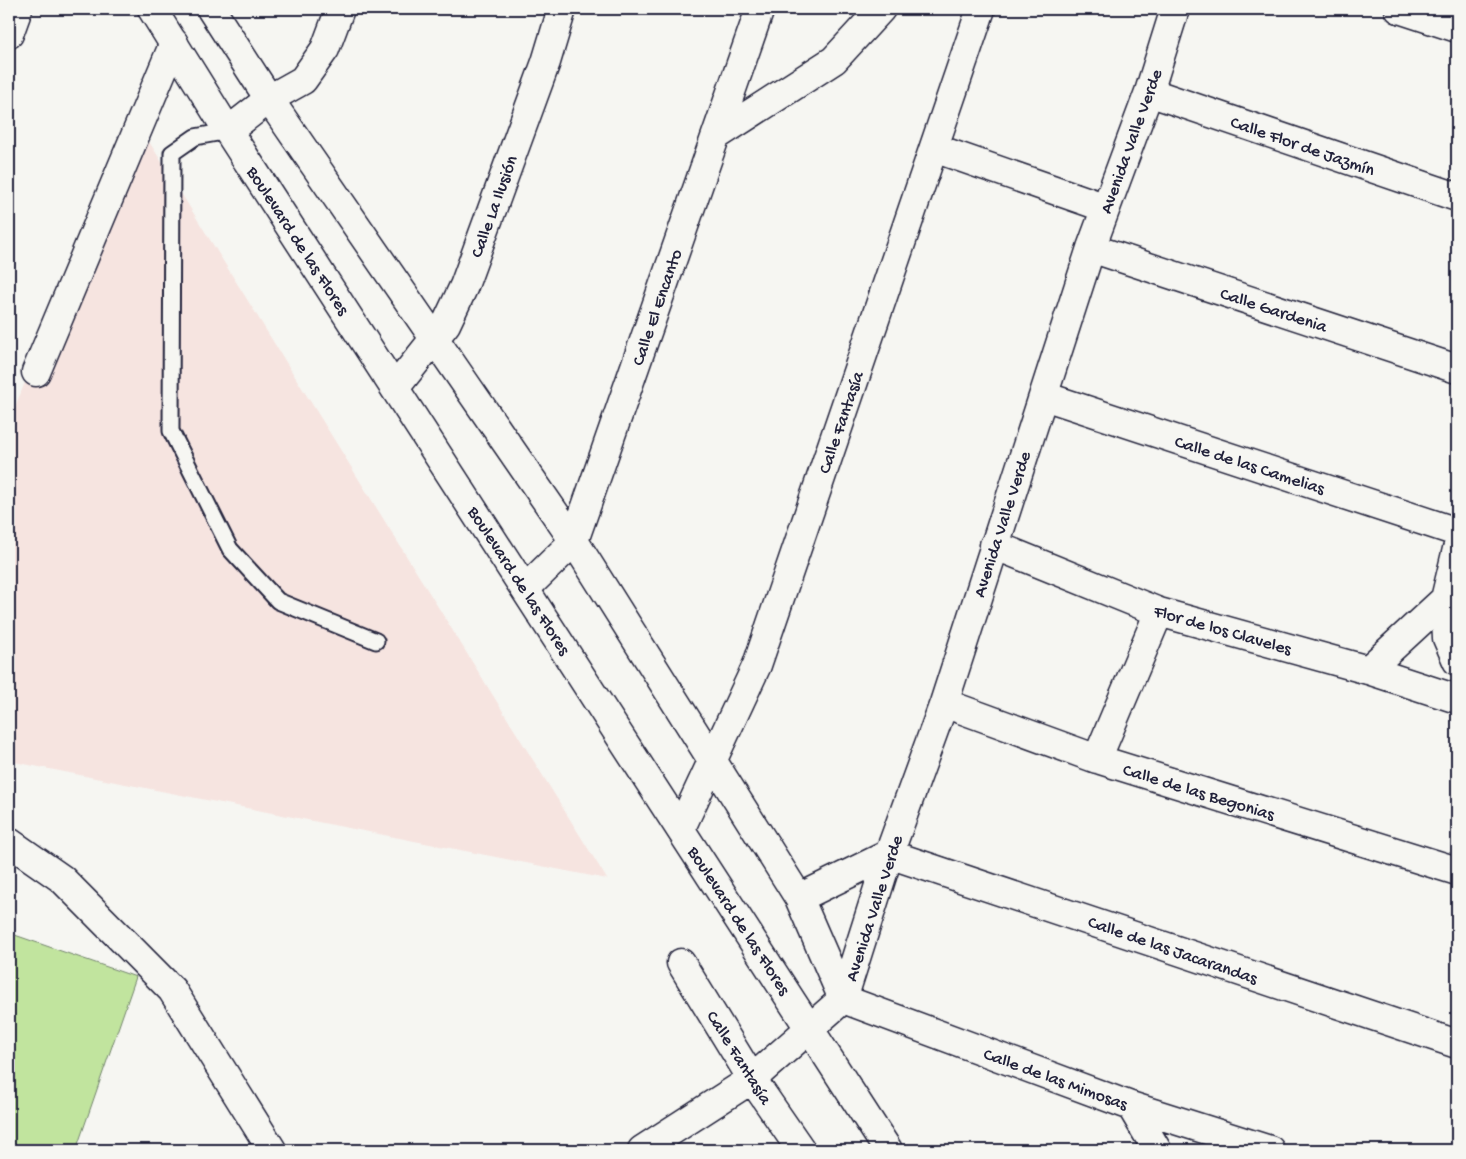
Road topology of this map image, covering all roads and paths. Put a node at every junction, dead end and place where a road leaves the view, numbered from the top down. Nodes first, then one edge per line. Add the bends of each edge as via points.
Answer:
1 (18, 9) edge
2 (152, 9) edge
3 (211, 9) edge
4 (340, 9) edge
5 (562, 9) edge
6 (881, 9) edge
7 (981, 9) edge
8 (1175, 9) edge
9 (1399, 9) edge
10 (765, 12) edge
11 (1457, 28) edge
12 (9, 34) edge
13 (174, 43) junction
14 (1149, 92) junction
15 (269, 99) junction
16 (228, 131) junction
17 (716, 136) junction
18 (934, 148) junction
19 (1457, 197) edge
20 (1106, 208) junction
21 (1091, 248) junction
22 (435, 340) junction
23 (1457, 369) edge
24 (36, 372) dead end
25 (395, 388) junction
26 (1044, 396) junction
27 (1457, 532) edge
28 (574, 542) junction
29 (994, 545) junction
30 (1457, 549) edge
31 (526, 588) junction
32 (1446, 599) junction
33 (1159, 612) junction
34 (376, 641) dead end
35 (1457, 661) edge
36 (1368, 670) junction
37 (1457, 699) edge
38 (944, 703) junction
39 (713, 759) junction
40 (1097, 759) junction
41 (681, 828) junction
42 (9, 842) edge
43 (889, 854) junction
44 (1457, 871) edge
45 (800, 898) junction
46 (681, 963) dead end
47 (844, 999) junction
48 (811, 1029) junction
49 (1457, 1044) edge
50 (752, 1079) junction
51 (1131, 1106) junction
52 (272, 1150) edge
53 (642, 1150) edge
54 (801, 1150) edge
55 (888, 1150) edge
56 (1156, 1150) edge
57 (1270, 1150) edge

1 - 12 street
2 - 13 street, Boulevard de las Flores
3 - 15 street
4 - 15 street via 325,49 303,80
5 - 22 street, Calle La Ilusión via 546,62 464,286
6 - 17 street via 834,60
7 - 18 street, Calle Fantasía
8 - 14 street, Avenida Valle Verde
9 - 11 street
10 - 17 street, Calle El Encanto
13 - 16 street, Boulevard de las Flores
13 - 24 street
14 - 19 street, Calle Flor de Jazmín
14 - 20 street, Avenida Valle Verde
15 - 16 street
15 - 22 street
16 - 25 street, Boulevard de las Flores
16 - 34 lane via 195,137 172,153 171,431 230,549 278,600
17 - 28 street, Calle El Encanto
18 - 20 street
18 - 39 street, Calle Fantasía via 758,665
20 - 21 street, Avenida Valle Verde
21 - 23 street, Calle Gardenia
21 - 26 street, Avenida Valle Verde
22 - 25 street, Calle La Ilusión
22 - 28 street
25 - 31 street, Boulevard de las Flores
26 - 27 street, Calle de las Camelias
26 - 29 street, Avenida Valle Verde
28 - 31 street, Calle El Encanto
28 - 39 street
29 - 33 street, Flor de los Claveles
29 - 38 street, Avenida Valle Verde
30 - 32 street
31 - 41 street, Boulevard de las Flores
32 - 35 street via 1447,638
32 - 36 street
33 - 36 street, Flor de los Claveles
33 - 40 street
36 - 37 street, Flor de los Claveles
38 - 40 street, Calle de las Begonias
38 - 43 street, Avenida Valle Verde
39 - 41 street, Calle Fantasía
39 - 45 street
40 - 44 street, Calle de las Begonias
41 - 48 street, Boulevard de las Flores
42 - 52 street via 62,878 172,990
43 - 45 street
43 - 47 street, Avenida Valle Verde
43 - 49 street, Calle de las Jacarandas
45 - 47 street
46 - 50 street, Calle Fantasía
47 - 48 street, Avenida Valle Verde
47 - 51 street, Calle de las Mimosas
48 - 50 street, Avenida Valle Verde
48 - 55 street, Boulevard de las Flores
50 - 53 street, Avenida Valle Verde
50 - 54 street, Calle Fantasía
51 - 56 street
51 - 57 street, Calle de las Mimosas

